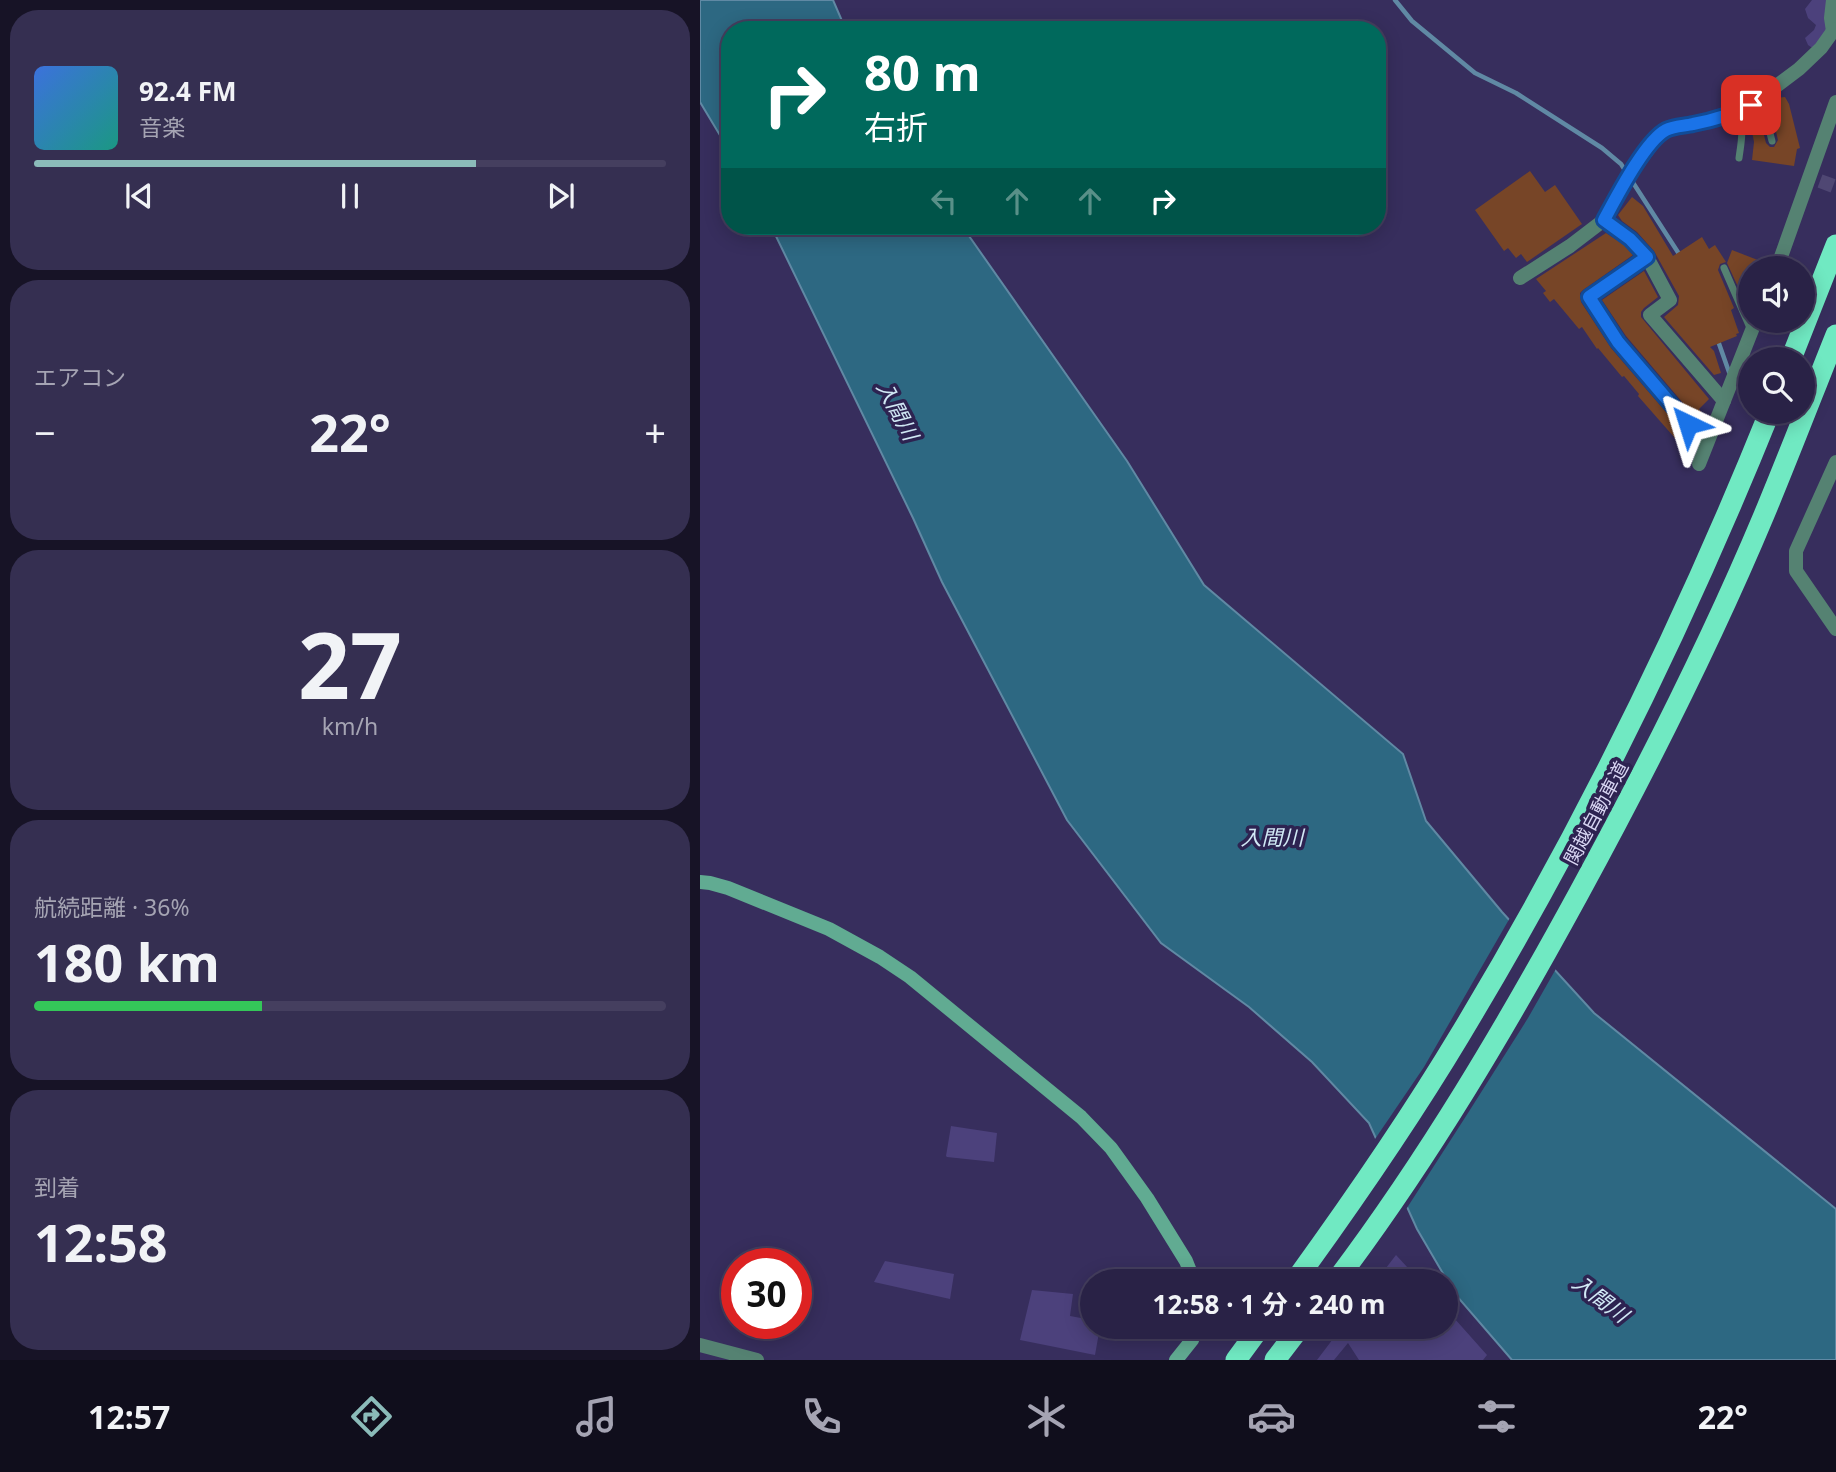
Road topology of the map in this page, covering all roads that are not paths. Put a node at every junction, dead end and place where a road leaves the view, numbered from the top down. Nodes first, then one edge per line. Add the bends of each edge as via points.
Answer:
1 (1833, 0) edge
2 (1834, 30) edge
3 (1761, 98) junction
4 (1836, 102) edge
5 (1737, 113) junction
6 (1772, 141) dead end
7 (1740, 158) dead end
8 (1604, 220) junction
9 (1836, 245) edge
10 (1782, 256) edge
11 (1647, 257) junction
12 (1724, 268) dead end
13 (1520, 278) dead end
14 (1738, 296) edge
15 (1750, 333) edge
16 (1836, 335) edge
17 (1796, 347) edge
18 (1724, 401) junction
19 (1765, 424) edge
20 (1706, 444) junction
21 (1836, 462) edge
22 (1699, 464) dead end
23 (1836, 629) edge
24 (700, 882) edge
25 (1189, 1269) edge
26 (1303, 1269) edge
27 (1345, 1269) edge
28 (1192, 1339) edge
29 (1251, 1339) edge
30 (1291, 1339) edge
31 (700, 1345) edge
32 (757, 1360) edge
33 (1176, 1360) edge
34 (1236, 1360) edge
35 (1275, 1360) edge

1 - 2 street
2 - 3 street via 1799,69
3 - 5 street
3 - 6 lane
4 - 10 street via 1815,179
5 - 7 lane via 1741,119
5 - 8 street via 1667,129 1657,137 1629,174
8 - 11 street
8 - 13 street
9 - 17 highway
11 - 18 street via 1670,300 1650,315
11 - 20 street via 1589,297 1618,342
12 - 14 lane
15 - 18 street
16 - 27 highway, 関越自動車道 via 1763,516 1663,734 1482,1062
18 - 20 street
19 - 26 highway, 関越自動車道 via 1634,717 1577,828 1460,1037
20 - 22 street
21 - 23 street via 1796,551 1796,571
24 - 25 street via 728,888 829,929 910,977 1111,1148
28 - 33 street
29 - 34 highway
30 - 35 highway
31 - 32 street

